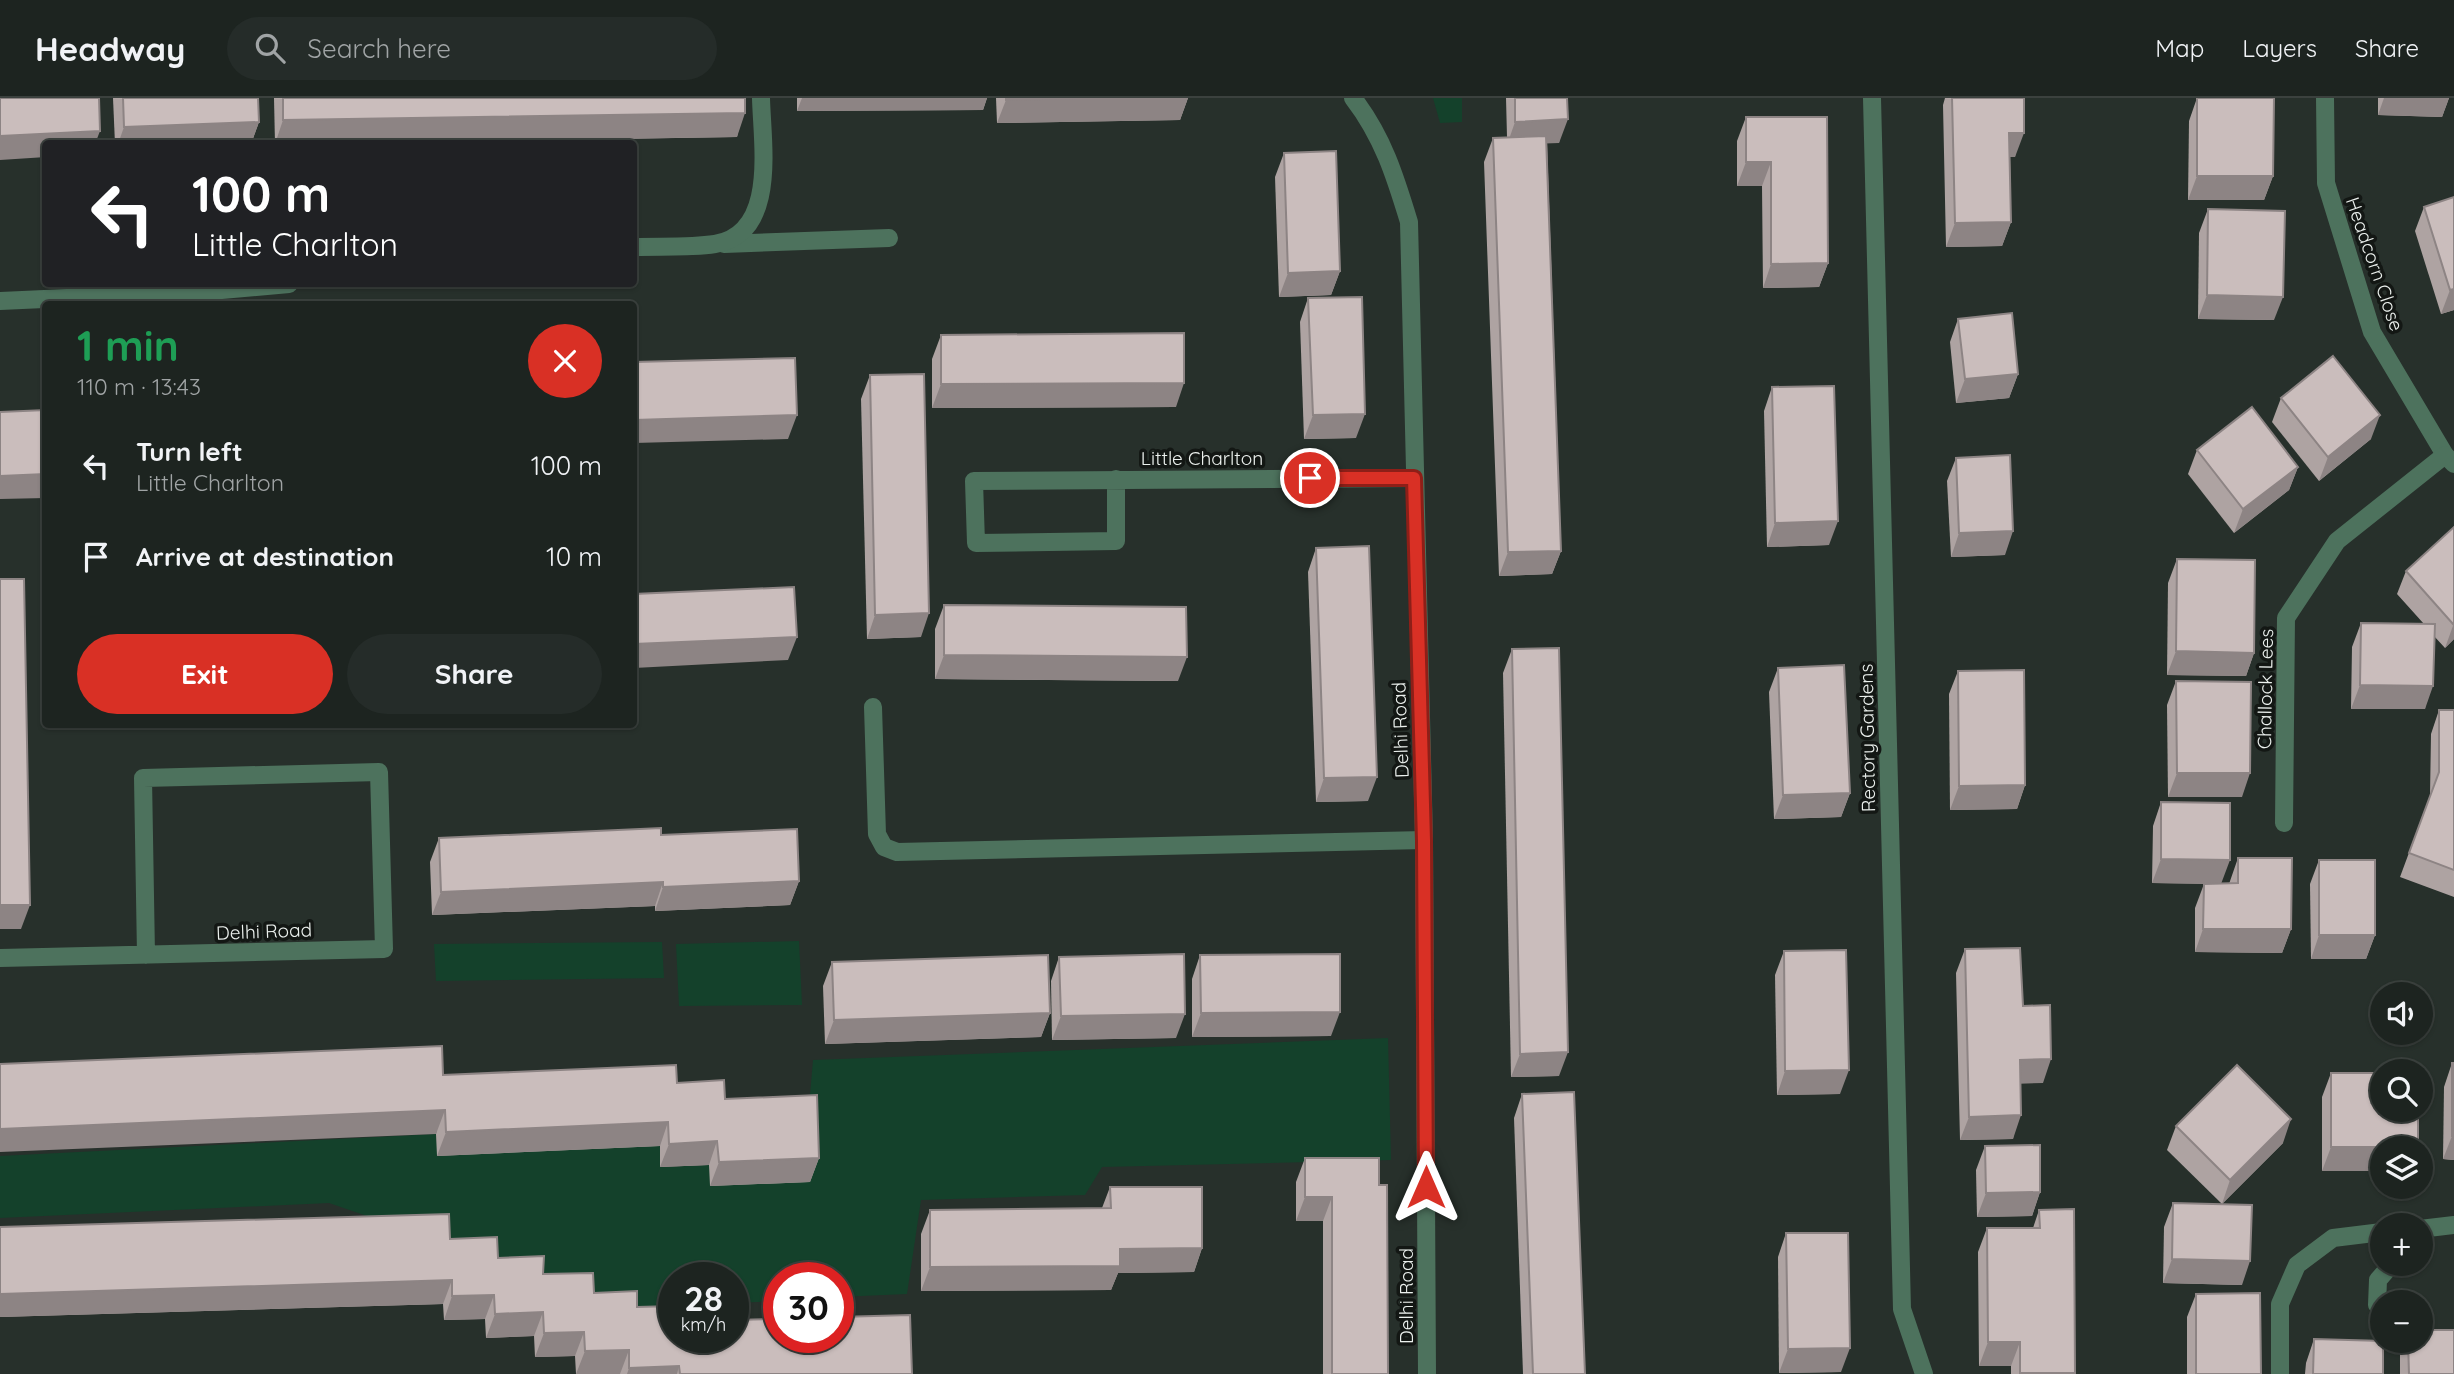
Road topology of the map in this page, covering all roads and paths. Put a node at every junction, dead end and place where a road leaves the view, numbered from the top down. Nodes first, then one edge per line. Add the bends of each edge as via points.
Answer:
1 (761, 98) edge
2 (1353, 98) edge
3 (1872, 98) edge
4 (2325, 98) edge
5 (889, 238) dead end
6 (718, 244) junction
7 (637, 247) edge
8 (255, 287) edge
9 (0, 301) edge
10 (2449, 459) edge
11 (1414, 478) junction
12 (1116, 479) junction
13 (873, 708) dead end
14 (2284, 823) dead end
15 (1424, 841) junction
16 (146, 955) junction
17 (0, 958) edge
18 (2454, 1225) edge
19 (2433, 1227) edge
20 (2370, 1233) edge
21 (1427, 1374) edge
22 (1924, 1374) edge
23 (2280, 1374) edge

1 - 6 street via 762,192 757,211 747,228
2 - 11 street, Delhi Road via 1371,122 1393,169 1409,222
3 - 22 street, Rectory Gardens via 1902,1309
4 - 10 street, Headcorn Close via 2326,183 2372,332
5 - 6 street
6 - 7 street
8 - 9 street
10 - 14 street, Challock Lees via 2337,541 2286,618
11 - 12 street, Little Charlton
11 - 15 street, Delhi Road
12 - 12 street, Little Charlton via 974,481 975,543 1116,541
13 - 15 street via 877,834 884,847 897,852
15 - 21 street, Delhi Road
16 - 16 street, Delhi Road via 143,778 379,772 384,949
16 - 17 street, Delhi Road
18 - 19 street
20 - 23 street via 2333,1238 2297,1265 2280,1304

